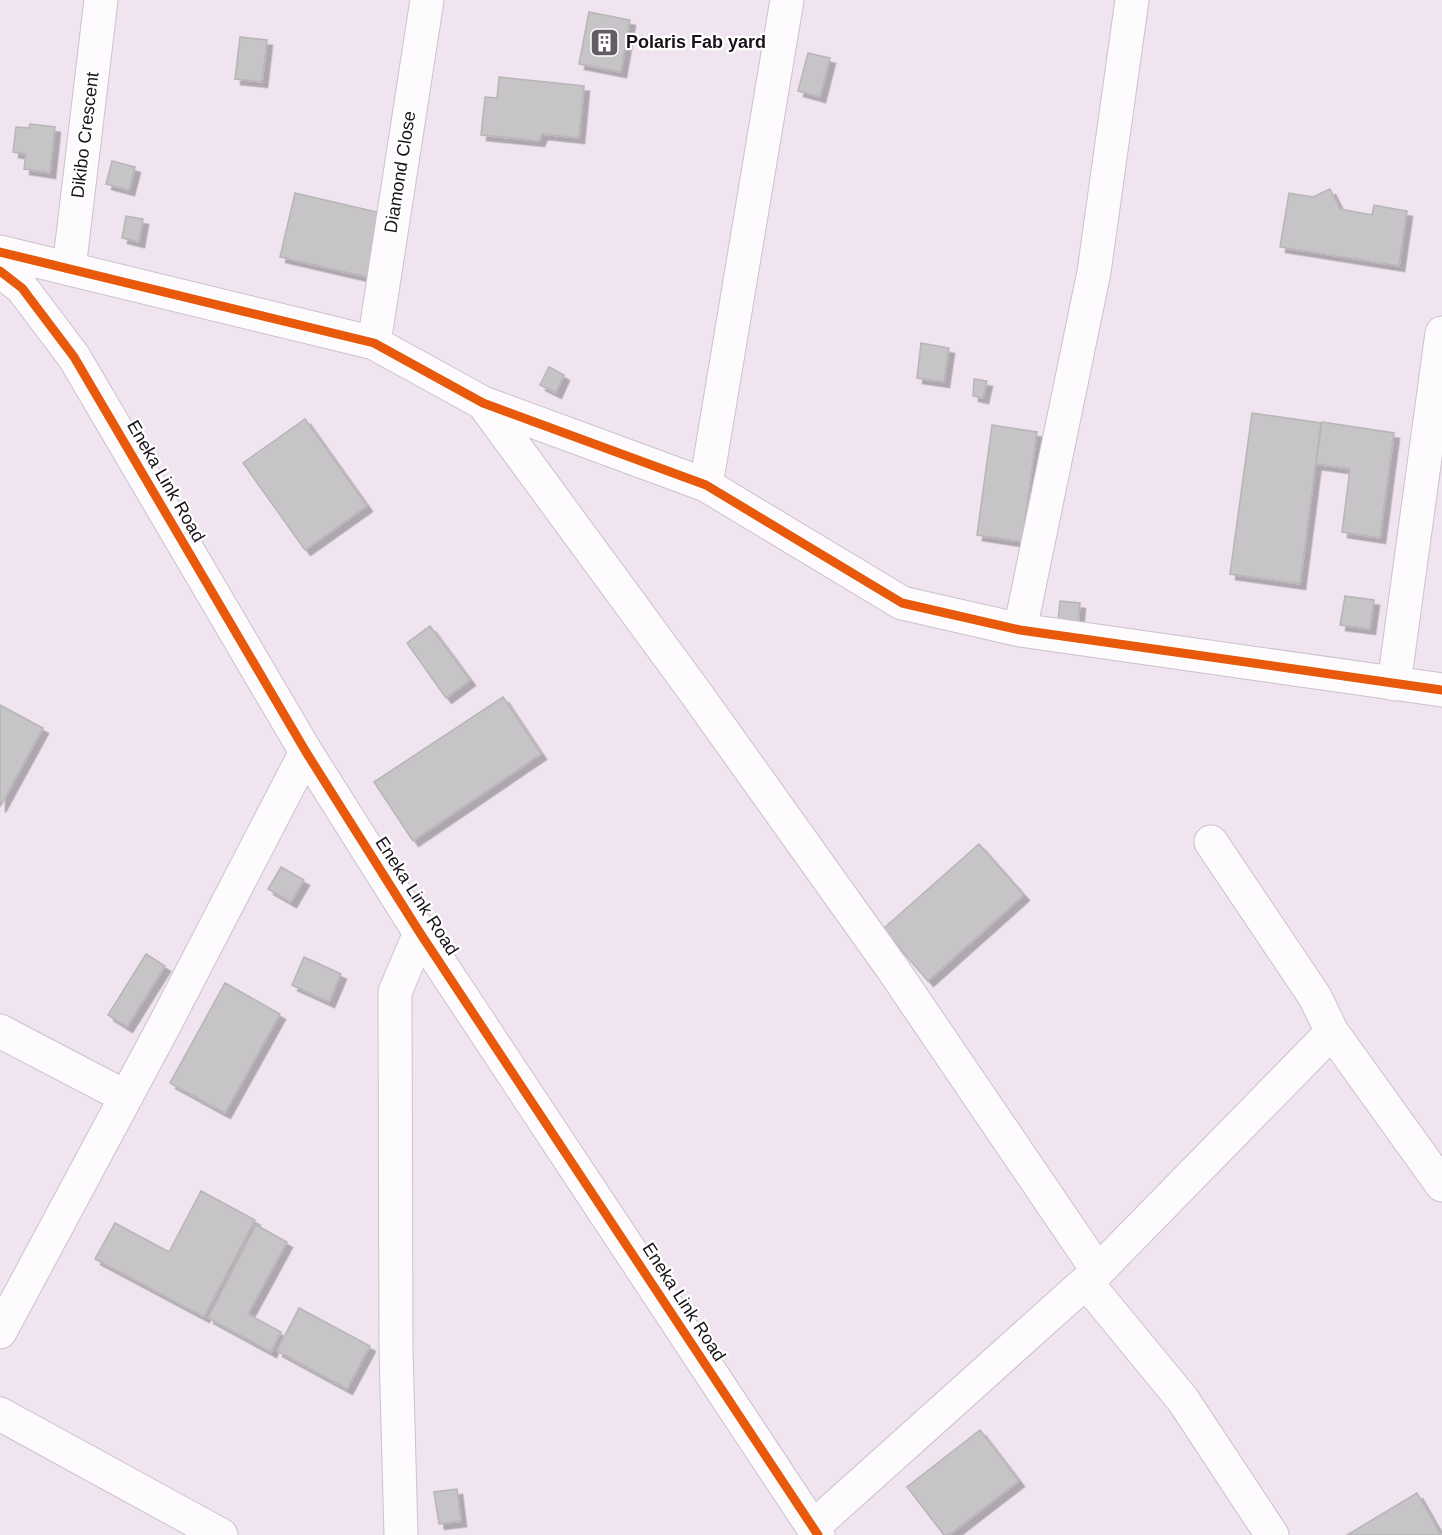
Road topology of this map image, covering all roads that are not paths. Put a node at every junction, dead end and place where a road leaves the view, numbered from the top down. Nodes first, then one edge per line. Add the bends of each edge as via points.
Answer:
1 (101, 0) edge
2 (427, 0) edge
3 (787, 0) edge
4 (1132, 0) edge
5 (0, 252) edge
6 (69, 269) junction
7 (0, 271) edge
8 (1442, 333) edge
9 (374, 343) junction
10 (483, 404) junction
11 (706, 485) junction
12 (1020, 630) junction
13 (1394, 684) junction
14 (1442, 690) edge
15 (306, 752) junction
16 (1211, 842) dead end
17 (420, 933) junction
18 (0, 1031) edge
19 (1332, 1032) junction
20 (126, 1097) junction
21 (1442, 1185) edge
22 (1092, 1276) junction
23 (0, 1332) edge
24 (0, 1414) edge
25 (815, 1531) edge
26 (221, 1535) edge
27 (401, 1535) edge
28 (1272, 1535) edge

1 - 6 street, Dikibo Crescent
2 - 9 street, Diamond Close
3 - 11 street
4 - 12 street via 1095,272
5 - 6 street
6 - 9 street
7 - 15 street, Eneka Link Road via 22,288 74,357
8 - 13 street
9 - 10 street
10 - 11 street
10 - 22 street via 885,959
11 - 12 street via 902,603
12 - 13 street
13 - 14 street
15 - 17 street, Eneka Link Road
15 - 20 street
16 - 19 street via 1315,997
17 - 25 street, Eneka Link Road
17 - 27 street via 395,992
18 - 20 street
19 - 21 street
19 - 22 street
20 - 23 street
22 - 25 street
22 - 28 street via 1183,1400
24 - 26 street

